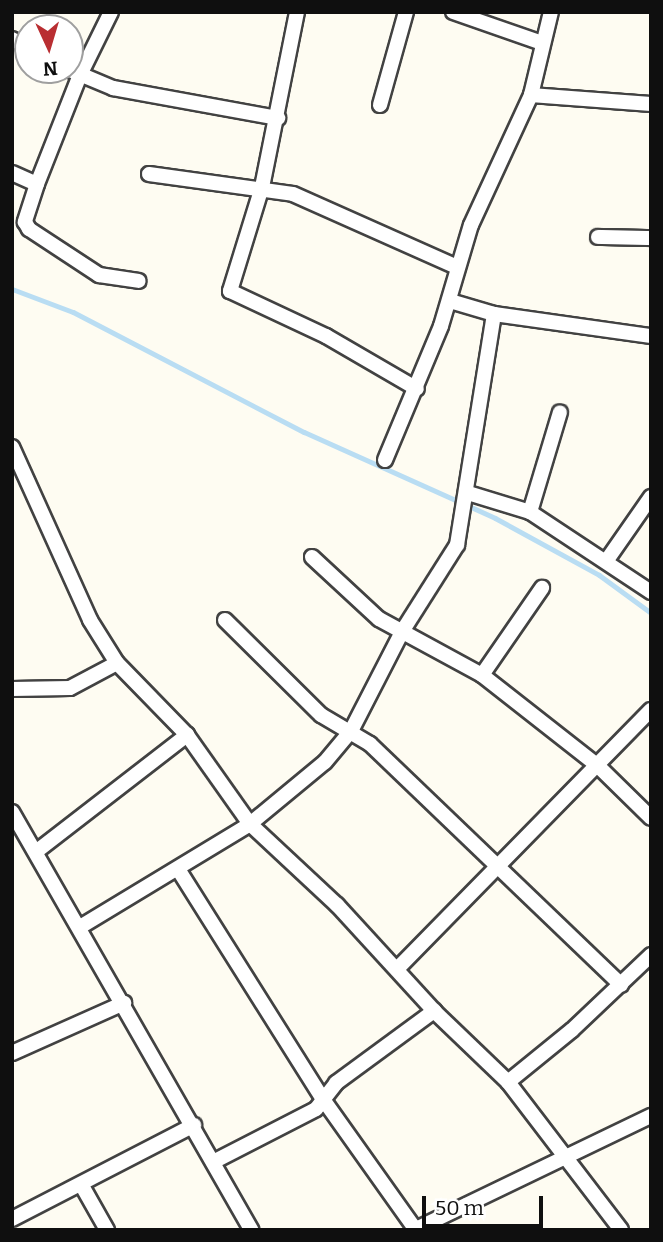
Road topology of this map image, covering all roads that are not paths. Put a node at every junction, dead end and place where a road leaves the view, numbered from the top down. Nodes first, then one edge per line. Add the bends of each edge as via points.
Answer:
1 (111, 12) edge
2 (297, 12) edge
3 (405, 12) edge
4 (453, 12) edge
5 (551, 12) edge
6 (542, 43) junction
7 (84, 57) edge
8 (84, 76) edge
9 (71, 84) edge
10 (531, 95) junction
11 (651, 104) edge
12 (380, 105) dead end
13 (278, 118) junction
14 (12, 173) edge
15 (149, 174) dead end
16 (37, 184) junction
17 (262, 187) junction
18 (598, 237) dead end
19 (651, 238) edge
20 (455, 266) junction
21 (139, 281) dead end
22 (450, 301) junction
23 (494, 314) junction
24 (651, 336) edge
25 (417, 389) junction
26 (560, 412) dead end
27 (12, 447) edge
28 (385, 460) dead end
29 (468, 495) junction
30 (651, 497) edge
31 (530, 512) junction
32 (312, 557) dead end
33 (607, 560) junction
34 (542, 588) dead end
35 (651, 592) edge
36 (225, 620) dead end
37 (403, 630) junction
38 (117, 663) junction
39 (481, 675) junction
40 (12, 689) edge
41 (651, 710) edge
42 (351, 731) junction
43 (187, 735) junction
44 (598, 766) junction
45 (13, 814) edge
46 (651, 818) edge
47 (250, 824) junction
48 (37, 850) junction
49 (178, 869) junction
50 (496, 869) junction
51 (80, 927) junction
52 (651, 955) edge
53 (398, 968) junction
54 (621, 985) junction
55 (124, 1003) junction
56 (434, 1011) junction
57 (12, 1053) edge
58 (508, 1082) junction
59 (325, 1102) junction
60 (651, 1116) edge
61 (194, 1125) junction
62 (566, 1157) junction
63 (213, 1161) junction
64 (81, 1184) junction
65 (12, 1219) edge
66 (416, 1229) edge
67 (107, 1230) edge
68 (251, 1230) edge
69 (621, 1230) edge

1 - 7 street
2 - 13 street
3 - 12 street
4 - 6 street
5 - 6 street
6 - 10 street
8 - 13 street via 113,88
9 - 16 street
10 - 11 street
10 - 20 street
13 - 17 street
14 - 16 street
15 - 17 street
16 - 21 street via 25,222 29,229 60,254 99,275
17 - 20 street via 340,213
17 - 25 street via 230,291 326,336
18 - 19 street
20 - 22 street
22 - 23 street
22 - 25 street
23 - 24 street
23 - 29 street
25 - 28 street
26 - 31 street
27 - 38 street via 90,620
29 - 31 street
29 - 37 street via 455,550
30 - 33 street
31 - 33 street
32 - 37 street via 379,619
33 - 35 street via 623,576
34 - 39 street
36 - 42 street via 321,715
37 - 39 street
37 - 42 street
38 - 40 street via 70,688
38 - 43 street
39 - 44 street
41 - 44 street
42 - 47 street via 325,762
42 - 50 street via 370,744
43 - 47 street
43 - 48 street
44 - 46 street
44 - 50 street
45 - 48 street
47 - 49 street
47 - 53 street
48 - 51 street
49 - 51 street
49 - 59 street
50 - 53 street
50 - 54 street via 575,937
51 - 55 street
52 - 54 street
53 - 56 street
54 - 58 street
55 - 57 street
55 - 61 street
56 - 58 street
56 - 59 street via 336,1083
58 - 62 street
59 - 63 street
59 - 66 street
60 - 62 street
61 - 63 street
61 - 64 street
62 - 66 street
62 - 69 street
63 - 68 street
64 - 65 street
64 - 67 street

